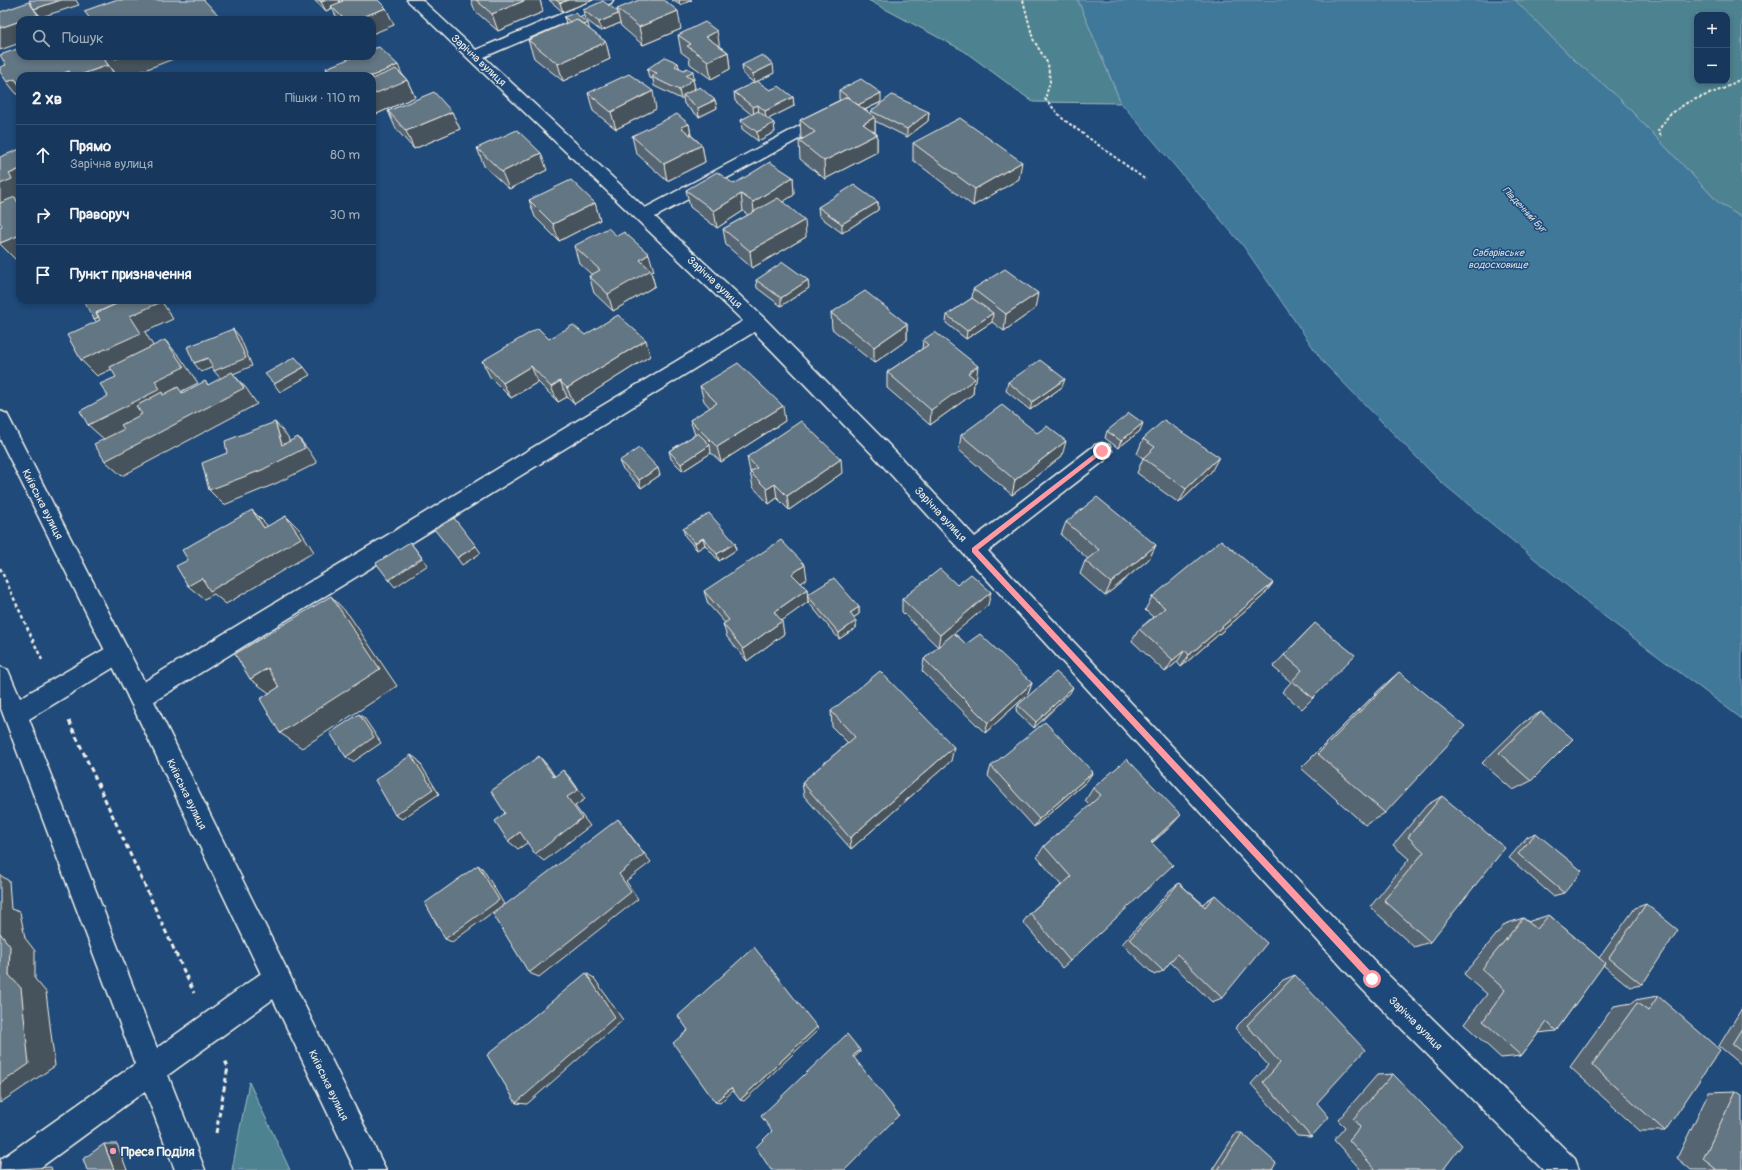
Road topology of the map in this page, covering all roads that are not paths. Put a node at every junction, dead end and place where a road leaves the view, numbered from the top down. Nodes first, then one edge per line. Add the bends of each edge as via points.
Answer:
1 (414, 0) edge
2 (606, 0) edge
3 (474, 56) junction
4 (837, 112) edge
5 (644, 216) junction
6 (756, 322) junction
7 (0, 420) edge
8 (1102, 451) dead end
9 (974, 550) junction
10 (118, 653) junction
11 (0, 678) edge
12 (140, 697) junction
13 (15, 714) junction
14 (277, 979) junction
15 (151, 1069) junction
16 (12, 1170) edge
17 (190, 1170) edge
18 (371, 1170) edge
19 (1564, 1170) edge

1 - 3 street, Зарічна вулиця
2 - 3 street
3 - 5 street, Зарічна вулиця
4 - 5 street
5 - 6 street, Зарічна вулиця
6 - 9 street, Зарічна вулиця
6 - 12 street
7 - 10 street, Київська вулиця
8 - 9 street
9 - 19 street, Зарічна вулиця via 1372,979
10 - 12 street, Київська вулиця
10 - 13 street
11 - 13 street
12 - 14 street, Київська вулиця
13 - 15 street
14 - 15 street
14 - 18 street, Київська вулиця
15 - 16 street
15 - 17 street

